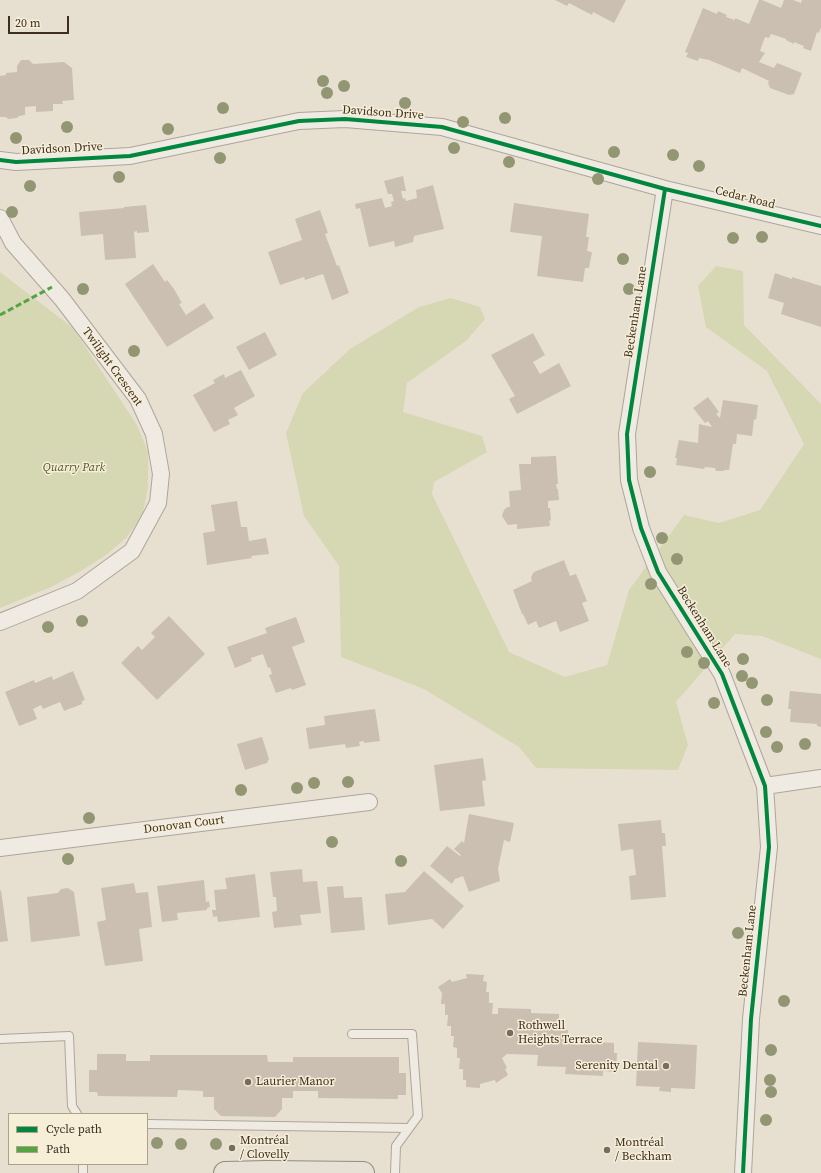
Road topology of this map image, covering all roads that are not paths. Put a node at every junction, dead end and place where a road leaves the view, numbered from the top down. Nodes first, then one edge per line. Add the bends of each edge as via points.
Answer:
1 (0, 160) edge
2 (665, 189) junction
3 (0, 218) edge
4 (821, 226) edge
5 (0, 622) edge
6 (821, 778) edge
7 (765, 786) junction
8 (368, 802) dead end
9 (0, 848) edge
10 (352, 1034) dead end
11 (0, 1039) edge
12 (76, 1113) edge
13 (148, 1124) edge
14 (409, 1128) junction
15 (225, 1173) edge
16 (363, 1173) edge
17 (395, 1173) edge
18 (743, 1173) edge

1 - 2 street, Davidson Drive via 16,162 130,156 299,121 345,119 442,127
2 - 4 street, Cedar Road
2 - 7 street, Beckenham Lane via 627,434 629,480 641,528 658,572 722,674
3 - 5 street, Twilight Crescent via 13,243 62,299 138,399 154,434 160,474 158,503 132,552 77,591
6 - 7 street
7 - 18 street, Beckenham Lane via 769,847 751,1019
8 - 9 street, Donovan Court
10 - 14 lane via 412,1034 418,1116
11 - 12 lane via 69,1036 72,1106
13 - 14 lane
14 - 17 lane via 396,1146
15 - 16 main road

